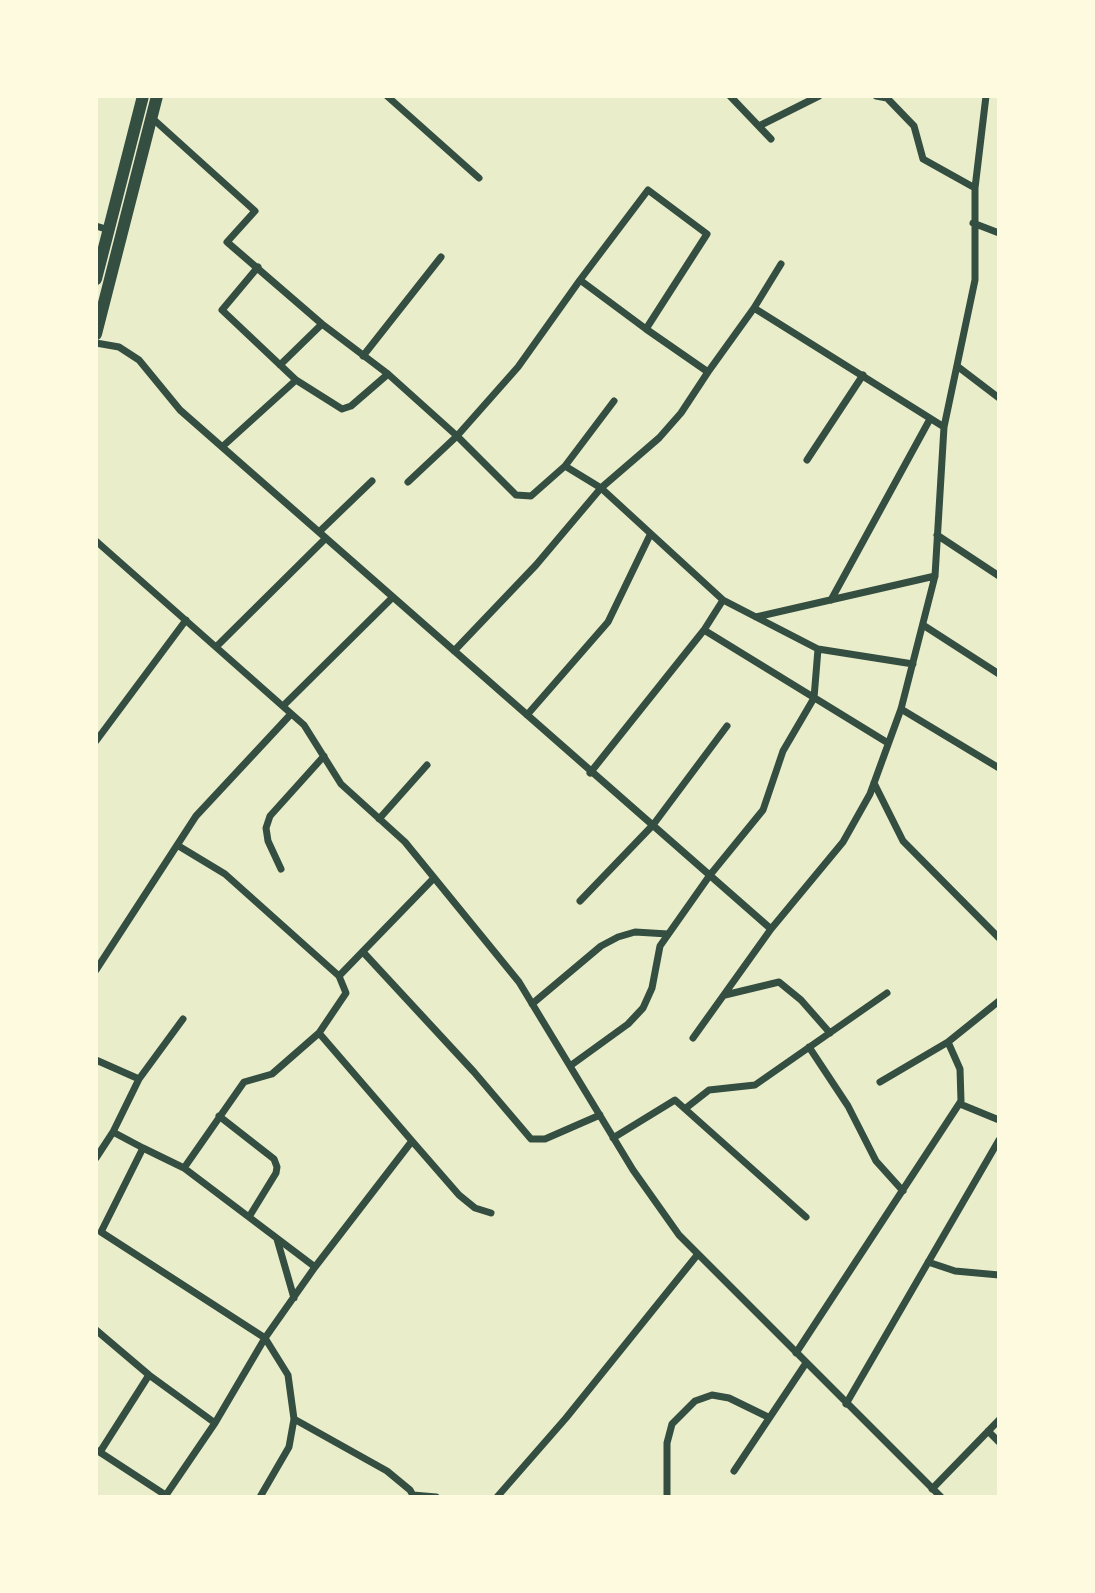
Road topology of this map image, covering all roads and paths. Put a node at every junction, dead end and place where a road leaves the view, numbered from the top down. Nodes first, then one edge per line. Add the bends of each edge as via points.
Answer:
1 (143, 96) edge
2 (157, 96) edge
3 (387, 96) edge
4 (730, 96) edge
5 (819, 96) edge
6 (876, 96) edge
7 (986, 96) edge
8 (151, 117) junction
9 (759, 126) junction
10 (771, 139) dead end
11 (479, 178) dead end
12 (975, 188) junction
13 (974, 223) junction
14 (103, 228) edge
15 (999, 233) edge
16 (441, 257) dead end
17 (781, 264) dead end
18 (258, 267) junction
19 (96, 279) edge
20 (580, 280) junction
21 (754, 308) junction
22 (322, 324) junction
23 (646, 329) junction
24 (96, 334) edge
25 (96, 342) edge
26 (363, 356) junction
27 (280, 365) junction
28 (957, 366) junction
29 (708, 372) junction
30 (387, 374) junction
31 (863, 375) junction
32 (296, 380) junction
33 (999, 398) edge
34 (614, 401) dead end
35 (930, 419) junction
36 (944, 428) junction
37 (457, 436) junction
38 (222, 447) junction
39 (807, 460) dead end
40 (565, 466) junction
41 (372, 481) dead end
42 (408, 482) dead end
43 (601, 488) junction
44 (323, 535) junction
45 (650, 535) junction
46 (937, 535) junction
47 (96, 541) edge
48 (935, 576) junction
49 (999, 576) edge
50 (393, 597) junction
51 (723, 600) junction
52 (831, 600) junction
53 (755, 617) junction
54 (186, 620) junction
55 (923, 625) junction
56 (704, 630) junction
57 (216, 647) junction
58 (818, 649) junction
59 (454, 651) junction
60 (914, 664) junction
61 (999, 674) edge
62 (814, 698) junction
63 (283, 706) junction
64 (901, 709) junction
65 (291, 714) junction
66 (527, 715) junction
67 (727, 726) dead end
68 (96, 741) edge
69 (888, 743) junction
70 (324, 756) junction
71 (427, 765) dead end
72 (999, 768) edge
73 (590, 773) junction
74 (874, 783) junction
75 (379, 819) junction
76 (653, 825) junction
77 (177, 845) junction
78 (281, 869) dead end
79 (710, 875) junction
80 (434, 878) junction
81 (580, 901) dead end
82 (771, 929) junction
83 (668, 934) junction
84 (999, 939) edge
85 (363, 952) junction
86 (96, 970) edge
87 (339, 976) junction
88 (887, 993) dead end
89 (724, 995) junction
90 (999, 1001) edge
91 (532, 1004) junction
92 (183, 1019) dead end
93 (319, 1033) junction
94 (830, 1033) junction
95 (693, 1038) dead end
96 (948, 1042) junction
97 (809, 1047) junction
98 (96, 1060) edge
99 (570, 1066) junction
100 (139, 1079) junction
101 (880, 1082) dead end
102 (961, 1101) junction
103 (686, 1108) junction
104 (600, 1115) junction
105 (219, 1116) junction
106 (999, 1120) edge
107 (113, 1132) junction
108 (614, 1138) junction
109 (999, 1140) edge
110 (412, 1141) junction
111 (143, 1148) junction
112 (96, 1158) edge
113 (184, 1168) junction
114 (903, 1191) junction
115 (491, 1213) dead end
116 (249, 1217) junction
117 (806, 1217) dead end
118 (101, 1232) junction
119 (277, 1238) junction
120 (96, 1240) edge
121 (698, 1254) junction
122 (928, 1262) junction
123 (315, 1267) junction
124 (999, 1275) edge
125 (294, 1298) junction
126 (96, 1330) edge
127 (265, 1338) junction
128 (796, 1353) junction
129 (806, 1363) junction
130 (149, 1375) junction
131 (846, 1404) junction
132 (768, 1417) junction
133 (294, 1419) junction
134 (999, 1420) edge
135 (215, 1423) junction
136 (988, 1431) junction
137 (999, 1442) edge
138 (98, 1451) edge
139 (734, 1471) dead end
140 (932, 1489) junction
141 (167, 1496) edge
142 (414, 1496) edge
143 (260, 1497) edge
144 (436, 1497) edge
145 (498, 1497) edge
146 (667, 1497) edge
147 (941, 1497) edge

1 - 14 main road
2 - 8 main road
3 - 11 street
4 - 9 street
5 - 9 street
6 - 12 street via 887,98 914,126 923,159
7 - 12 street
8 - 18 street via 255,211 227,242
8 - 24 main road
9 - 10 street
12 - 13 street
13 - 15 street
13 - 28 street via 975,280
14 - 19 main road
16 - 26 street
17 - 21 street
18 - 22 street
18 - 27 street via 222,310
20 - 23 street
20 - 23 street via 648,190 707,234
20 - 37 street via 518,367
21 - 29 street
21 - 31 street
22 - 26 street
22 - 27 street
23 - 29 street
25 - 38 street via 119,347 139,360 180,410
26 - 30 street
27 - 32 street
28 - 33 street
28 - 36 street
29 - 43 street via 659,438
30 - 32 street via 342,409
30 - 37 street
31 - 35 street
31 - 39 street
32 - 38 street
34 - 40 street
35 - 36 street
35 - 52 street
36 - 46 street
37 - 40 street via 524,498
37 - 42 street
38 - 44 street
40 - 43 street
41 - 44 street
43 - 45 street
43 - 59 street
44 - 50 street
44 - 57 street
45 - 51 street
45 - 66 street via 608,622
46 - 48 street
46 - 49 street
47 - 54 street
48 - 52 street
48 - 55 street
50 - 59 street
50 - 63 street
51 - 53 street
51 - 56 street
52 - 53 street
53 - 58 street
54 - 57 street
54 - 68 street
55 - 60 street
55 - 61 street
56 - 62 street
56 - 73 street
57 - 63 street
58 - 60 street
58 - 62 street
59 - 66 street
60 - 64 street
62 - 69 street
62 - 79 street via 775,771 763,810
63 - 65 street
64 - 69 street
64 - 72 street
65 - 70 street
65 - 77 street via 196,816
66 - 73 street
67 - 76 street
69 - 74 street
70 - 75 street via 341,784
70 - 78 street via 270,816 268,841
71 - 75 street
73 - 76 street
74 - 82 street via 843,842
74 - 84 street via 903,841
75 - 80 street
76 - 79 street
76 - 81 street
77 - 86 street
77 - 87 street via 225,874
79 - 82 street
79 - 83 street
80 - 85 street
80 - 91 street
82 - 89 street
83 - 91 street via 635,932 618,937
83 - 99 street via 660,946 652,988 643,1007 628,1024
85 - 87 street
85 - 104 street via 531,1139 545,1139
87 - 93 street via 346,993
88 - 94 street
89 - 94 street via 779,982
89 - 95 street
90 - 96 street
91 - 99 street
92 - 100 street
93 - 105 street via 272,1074 244,1082
93 - 110 street
94 - 97 street
96 - 101 street
96 - 102 street via 960,1069
97 - 103 street via 755,1085 709,1090
97 - 114 street via 848,1106 876,1161
98 - 100 street
99 - 104 street
100 - 107 street
102 - 106 street
102 - 114 street
103 - 108 street via 675,1100
103 - 117 street
104 - 108 street
105 - 113 street
105 - 116 street via 277,1167
107 - 111 street
107 - 112 street
108 - 121 street via 679,1235
109 - 122 street
110 - 115 street via 458,1195
110 - 123 street
111 - 113 street
111 - 118 street
113 - 116 street
114 - 128 street
116 - 119 street
118 - 120 street
118 - 127 street
119 - 123 street
119 - 125 street
121 - 128 street
121 - 145 street
122 - 124 street via 955,1271
122 - 131 street
123 - 125 street
125 - 127 street
126 - 130 street
127 - 133 street via 288,1374
127 - 135 street
128 - 129 street
129 - 131 street
129 - 132 street
130 - 135 street
130 - 138 street
131 - 140 street
132 - 139 street
132 - 146 street via 729,1398 712,1395 695,1401 672,1424 667,1443
133 - 142 street via 387,1471
133 - 143 street via 289,1447
134 - 136 street
135 - 141 street
136 - 137 street
136 - 140 street
138 - 141 street
140 - 147 street
142 - 144 street

